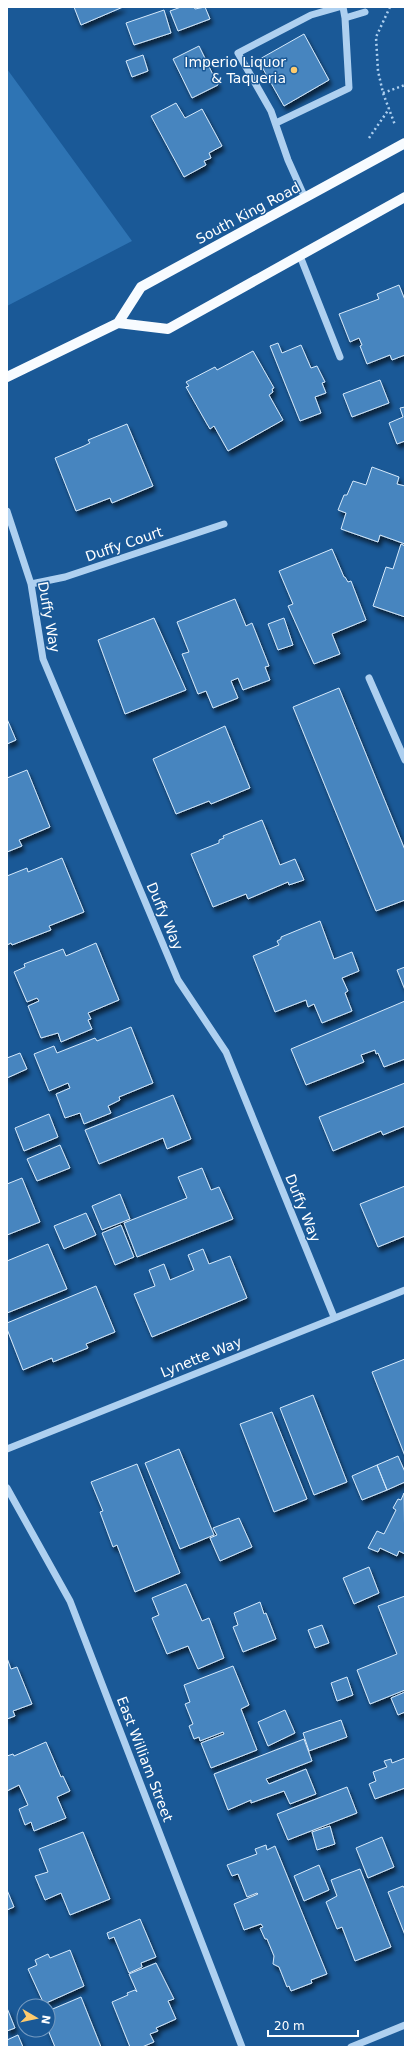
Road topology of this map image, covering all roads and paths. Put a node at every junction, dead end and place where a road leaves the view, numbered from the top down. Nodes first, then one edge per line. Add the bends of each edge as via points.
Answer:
1 (339, 7) edge
2 (343, 7) edge
3 (390, 7) edge
4 (365, 12) dead end
5 (345, 18) junction
6 (405, 85) edge
7 (383, 93) junction
8 (389, 109) dead end
9 (276, 123) junction
10 (405, 143) edge
11 (305, 198) junction
12 (405, 198) edge
13 (300, 256) junction
14 (118, 323) junction
15 (340, 357) dead end
16 (7, 377) edge
17 (7, 511) edge
18 (224, 524) dead end
19 (31, 584) junction
20 (369, 678) dead end
21 (405, 760) edge
22 (405, 1290) edge
23 (334, 1317) junction
24 (7, 1448) edge
25 (7, 1488) edge
26 (405, 2025) edge
27 (242, 2047) edge
28 (351, 2047) edge

1 - 9 street via 311,16 238,53 272,111
2 - 5 street
3 - 7 path via 376,38 378,71
4 - 5 street
5 - 9 street via 349,88
6 - 7 path
7 - 8 path
9 - 11 street via 288,160
10 - 11 main road, South King Road
11 - 14 main road, South King Road via 141,287
12 - 13 main road
13 - 14 main road via 168,329
13 - 15 street
14 - 16 main road
17 - 19 street, Duffy Way
18 - 19 street, Duffy Court via 65,577
19 - 23 street, Duffy Way via 43,659 178,980 226,1052
20 - 21 street
22 - 23 street, Lynette Way
23 - 24 street, Lynette Way
25 - 27 street, East William Street via 70,1601
26 - 28 street

